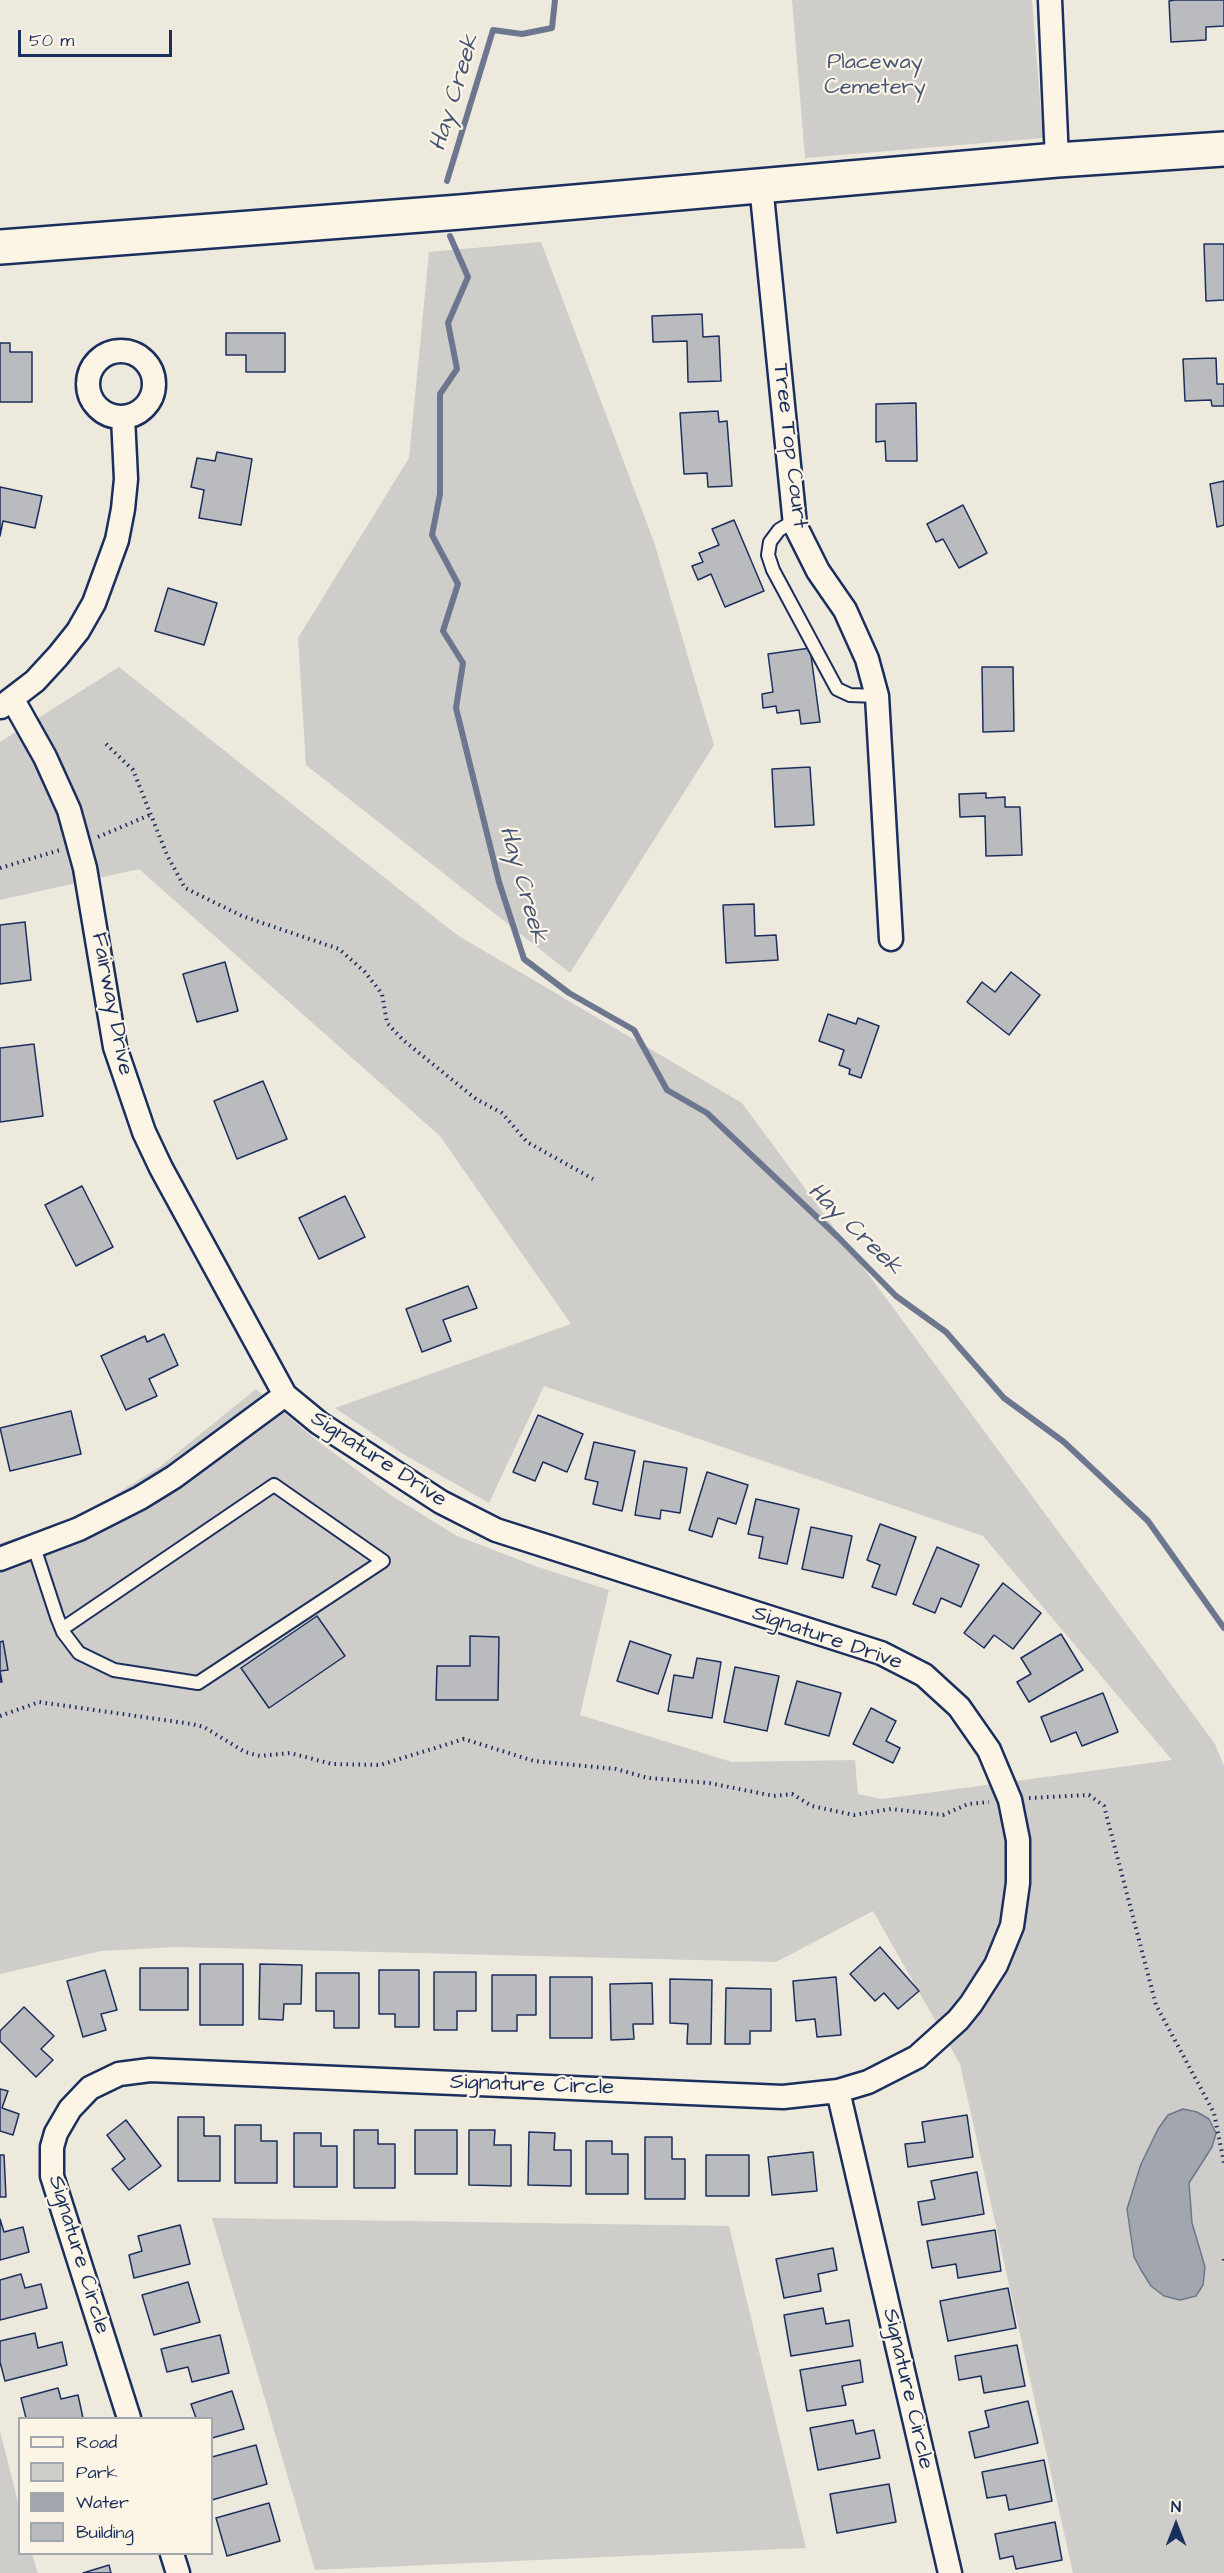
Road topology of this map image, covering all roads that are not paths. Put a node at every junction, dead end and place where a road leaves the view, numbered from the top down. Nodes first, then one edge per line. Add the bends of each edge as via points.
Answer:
1 (1050, 0) edge
2 (1224, 149) edge
3 (1057, 160) junction
4 (761, 185) junction
5 (0, 247) edge
6 (123, 417) dead end
7 (794, 521) junction
8 (877, 696) junction
9 (6, 704) edge
10 (891, 939) dead end
11 (285, 1395) junction
12 (34, 1547) junction
13 (0, 1559) edge
14 (62, 1629) junction
15 (838, 2091) junction
16 (129, 2417) edge
17 (173, 2555) edge
18 (178, 2573) edge
19 (950, 2573) edge

1 - 3 street
2 - 3 main road
3 - 4 main road
4 - 5 main road
4 - 7 street, Tree Top Court
6 - 9 street via 123,509 106,571 78,631 58,656
7 - 8 street, Tree Top Court via 803,546 845,610 867,659
7 - 8 lane via 779,530 770,542 772,570 837,689 850,695
8 - 10 street, Tree Top Court
9 - 11 street, Fairway Drive via 45,758 69,810 85,868 115,1047 144,1132
11 - 12 street via 140,1498
11 - 15 street, Signature Drive via 319,1423 441,1502 496,1530 881,1653 924,1675 959,1707 989,1750 1015,1821 1020,1862 1016,1908 1005,1944 984,1986 958,2020 917,2057 868,2082
12 - 13 street
12 - 14 lane
14 - 14 lane via 79,1653 95,1663 114,1670 198,1683 383,1561 274,1485
15 - 16 street, Signature Circle via 783,2097 150,2070 105,2080 79,2098 63,2119 52,2147 51,2162 56,2193
15 - 19 street, Signature Circle
17 - 18 street

